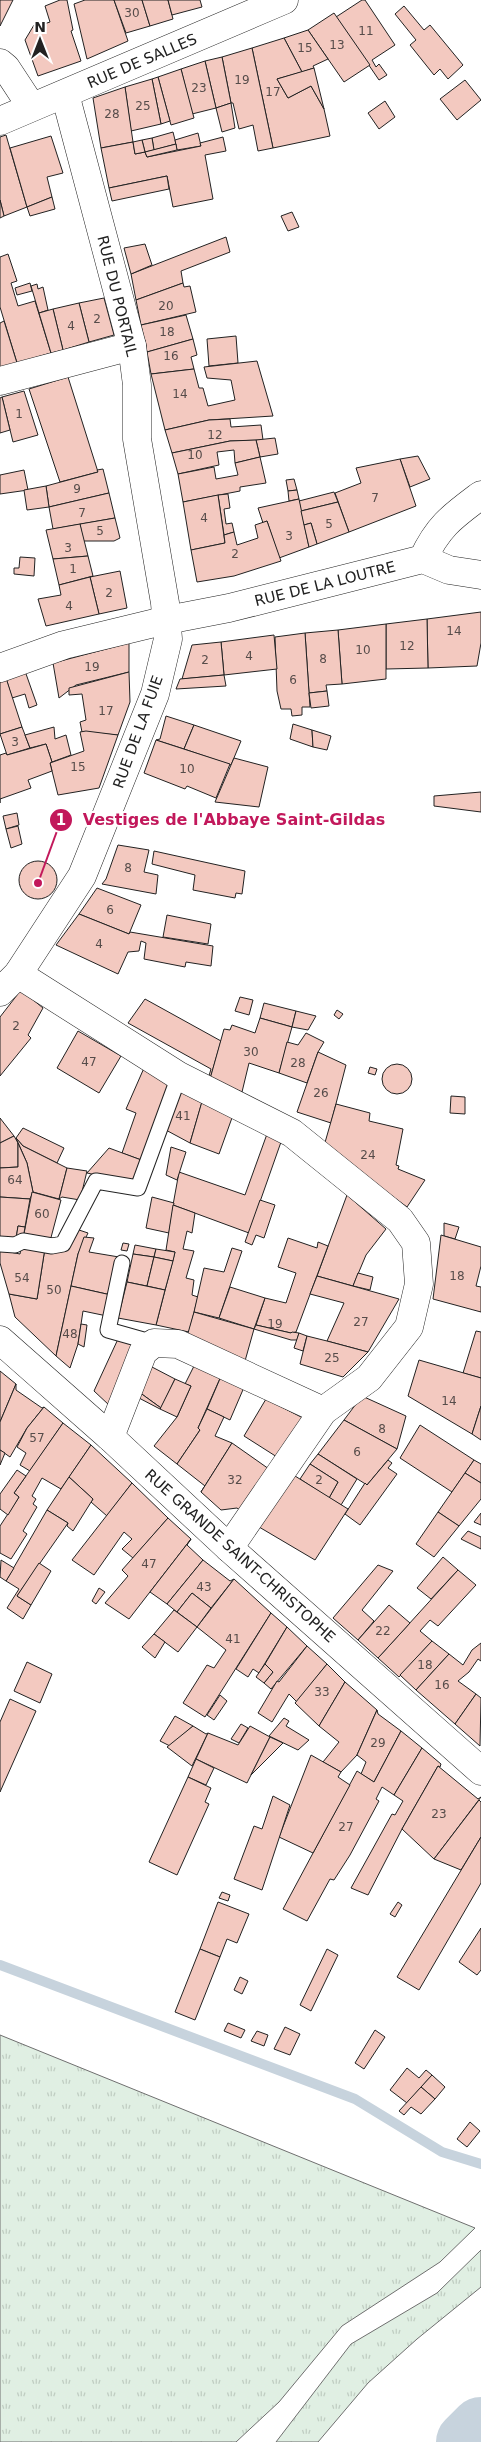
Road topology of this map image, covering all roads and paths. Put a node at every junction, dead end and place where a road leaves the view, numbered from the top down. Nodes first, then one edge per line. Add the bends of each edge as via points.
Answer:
1 (284, 0) edge
2 (0, 63) edge
3 (65, 94) junction
4 (31, 106) junction
5 (0, 120) edge
6 (132, 346) junction
7 (0, 381) edge
8 (481, 495) edge
9 (423, 559) junction
10 (481, 575) edge
11 (167, 620) junction
12 (0, 668) edge
13 (9, 983) edge
14 (179, 1076) junction
15 (0, 1244) edge
16 (122, 1263) dead end
17 (0, 1340) edge
18 (154, 1343) junction
19 (323, 1411) junction
20 (110, 1437) junction
21 (229, 1548) junction
22 (481, 1771) edge

1 - 3 street, RUE DE SALLES
2 - 4 street
3 - 4 street, RUE DE SALLES
3 - 6 street, RUE DU PORTAIL
4 - 5 street, RUE DE SALLES
6 - 7 street
6 - 11 street, RUE DU PORTAIL via 137,385 137,439
8 - 9 street via 447,521 433,538
9 - 10 street via 449,570
9 - 11 street, RUE DE LA LOUTRE via 229,608
11 - 12 street, RUE DE LA LOUTRE via 64,645
11 - 13 street, RUE DE LA FUIE via 168,640 155,694 82,876
13 - 14 street
14 - 15 lane via 138,1188 96,1181 63,1244 52,1246 23,1241 16,1245
14 - 19 street via 292,1133 400,1220 416,1243 419,1284 409,1327 369,1378
16 - 18 lane via 108,1330
17 - 20 street, RUE GRANDE SAINT-CHRISTOPHE
18 - 19 street via 178,1344
18 - 20 street via 143,1352
19 - 21 street
20 - 21 street, RUE GRANDE SAINT-CHRISTOPHE
21 - 22 street, RUE GRANDE SAINT-CHRISTOPHE

